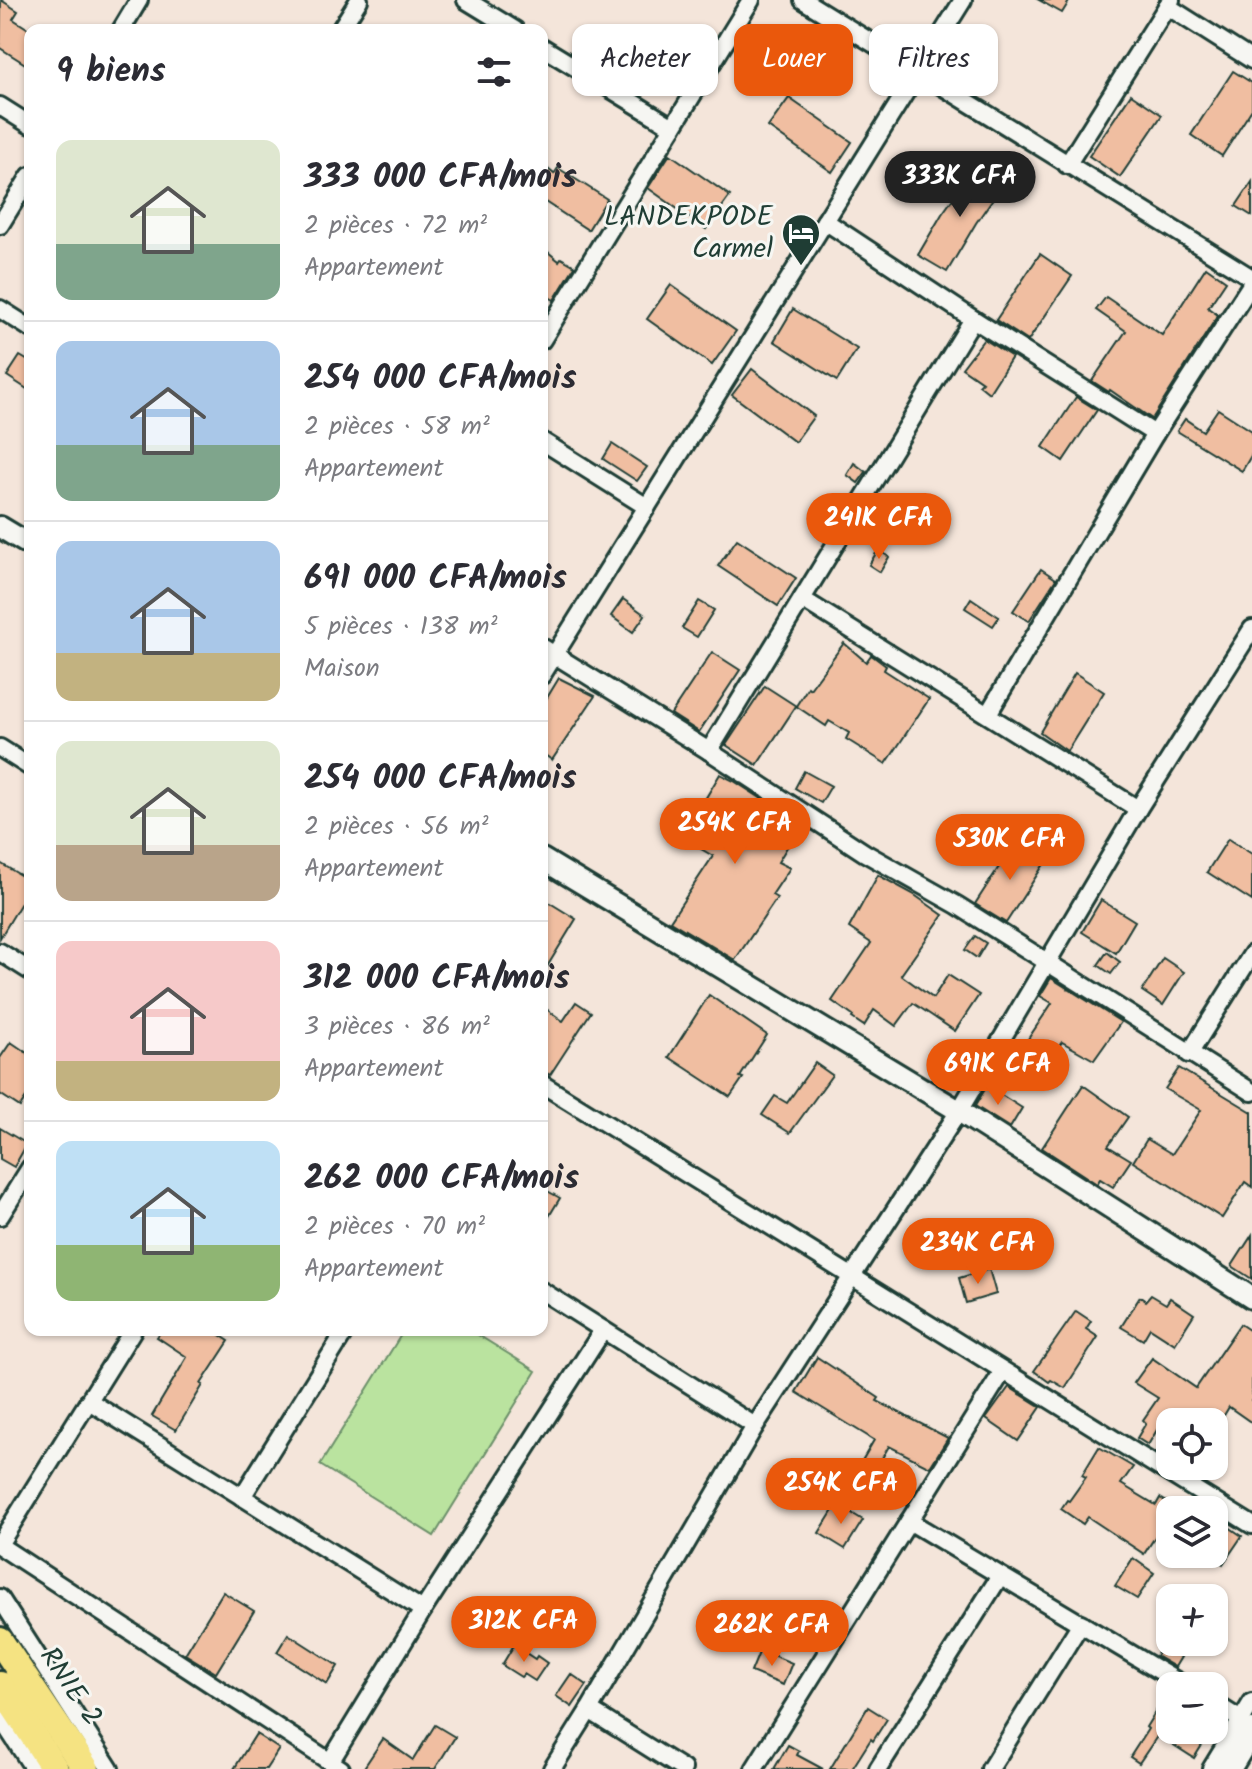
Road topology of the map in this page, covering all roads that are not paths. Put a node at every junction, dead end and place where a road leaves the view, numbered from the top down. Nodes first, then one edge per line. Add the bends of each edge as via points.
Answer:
1 (139, 0) edge
2 (359, 0) edge
3 (466, 0) edge
4 (751, 0) edge
5 (803, 0) edge
6 (963, 0) edge
7 (1169, 3) edge
8 (125, 24) edge
9 (344, 24) edge
10 (505, 24) edge
11 (948, 24) edge
12 (869, 41) edge
13 (548, 51) edge
14 (1252, 60) edge
15 (904, 96) edge
16 (957, 96) edge
17 (0, 106) edge
18 (24, 121) edge
19 (673, 127) junction
20 (1067, 165) junction
21 (24, 186) edge
22 (825, 221) junction
23 (0, 225) edge
24 (1252, 281) edge
25 (0, 309) edge
26 (973, 319) junction
27 (24, 324) edge
28 (548, 330) edge
29 (1155, 434) junction
30 (548, 445) edge
31 (647, 507) junction
32 (0, 527) edge
33 (24, 541) edge
34 (802, 599) junction
35 (1252, 629) edge
36 (548, 651) edge
37 (988, 714) junction
38 (0, 748) edge
39 (709, 751) junction
40 (24, 763) edge
41 (1138, 809) junction
42 (548, 863) edge
43 (0, 952) edge
44 (1252, 954) edge
45 (1047, 962) junction
46 (24, 967) edge
47 (1189, 1054) junction
48 (548, 1088) edge
49 (1252, 1092) edge
50 (959, 1111) junction
51 (24, 1178) edge
52 (0, 1216) edge
53 (852, 1277) junction
54 (548, 1295) edge
55 (1252, 1298) edge
56 (603, 1330) junction
57 (129, 1336) edge
58 (342, 1336) edge
59 (1003, 1371) junction
60 (89, 1401) junction
61 (755, 1426) junction
62 (242, 1497) junction
63 (909, 1521) junction
64 (1252, 1525) edge
65 (0, 1545) edge
66 (1000, 1576) junction
67 (0, 1598) edge
68 (423, 1610) junction
69 (1081, 1623) junction
70 (0, 1641) edge
71 (1162, 1672) edge
72 (0, 1685) edge
73 (1252, 1702) edge
74 (589, 1710) junction
75 (1228, 1712) edge
76 (0, 1717) edge
77 (1247, 1725) edge
78 (335, 1765) edge
79 (34, 1769) edge
80 (55, 1769) edge
81 (86, 1769) edge
82 (110, 1769) edge
83 (552, 1769) edge
84 (683, 1769) edge
85 (754, 1769) edge
86 (878, 1769) edge
87 (990, 1769) edge
88 (1211, 1769) edge
89 (1229, 1769) edge

1 - 8 street
2 - 9 street
3 - 10 street
4 - 19 street
5 - 12 street
6 - 11 street
7 - 14 street
7 - 20 street
13 - 19 street
15 - 22 street
16 - 20 street
17 - 18 street
19 - 28 street
20 - 24 street
21 - 23 street
22 - 26 street
22 - 31 street
24 - 29 street
25 - 27 street
26 - 29 street
26 - 34 street
29 - 37 street
30 - 31 street
31 - 36 street
32 - 33 street
34 - 37 street
34 - 39 street
35 - 41 street
36 - 39 street
37 - 41 street
38 - 40 street
39 - 45 street
41 - 45 street
42 - 50 street
43 - 46 street
44 - 47 street
45 - 47 street
45 - 50 street
47 - 49 street
48 - 53 street
50 - 53 street
50 - 55 street
51 - 52 street
53 - 59 street
53 - 61 street
54 - 56 street
56 - 61 street
56 - 68 street
57 - 60 street
58 - 62 street
59 - 63 street
59 - 64 street
60 - 62 street
60 - 65 street
61 - 74 street
62 - 68 street
63 - 66 street
63 - 85 street
65 - 78 street
66 - 69 street
66 - 86 street
67 - 82 street
68 - 78 street
69 - 71 street
69 - 87 street
70 - 81 highway, RNIE 2 / RNIE 2
72 - 80 highway, RNIE 2 / RNIE 2
73 - 77 street
74 - 83 street
74 - 84 street
75 - 77 street
76 - 79 street
77 - 88 street
77 - 89 main road

